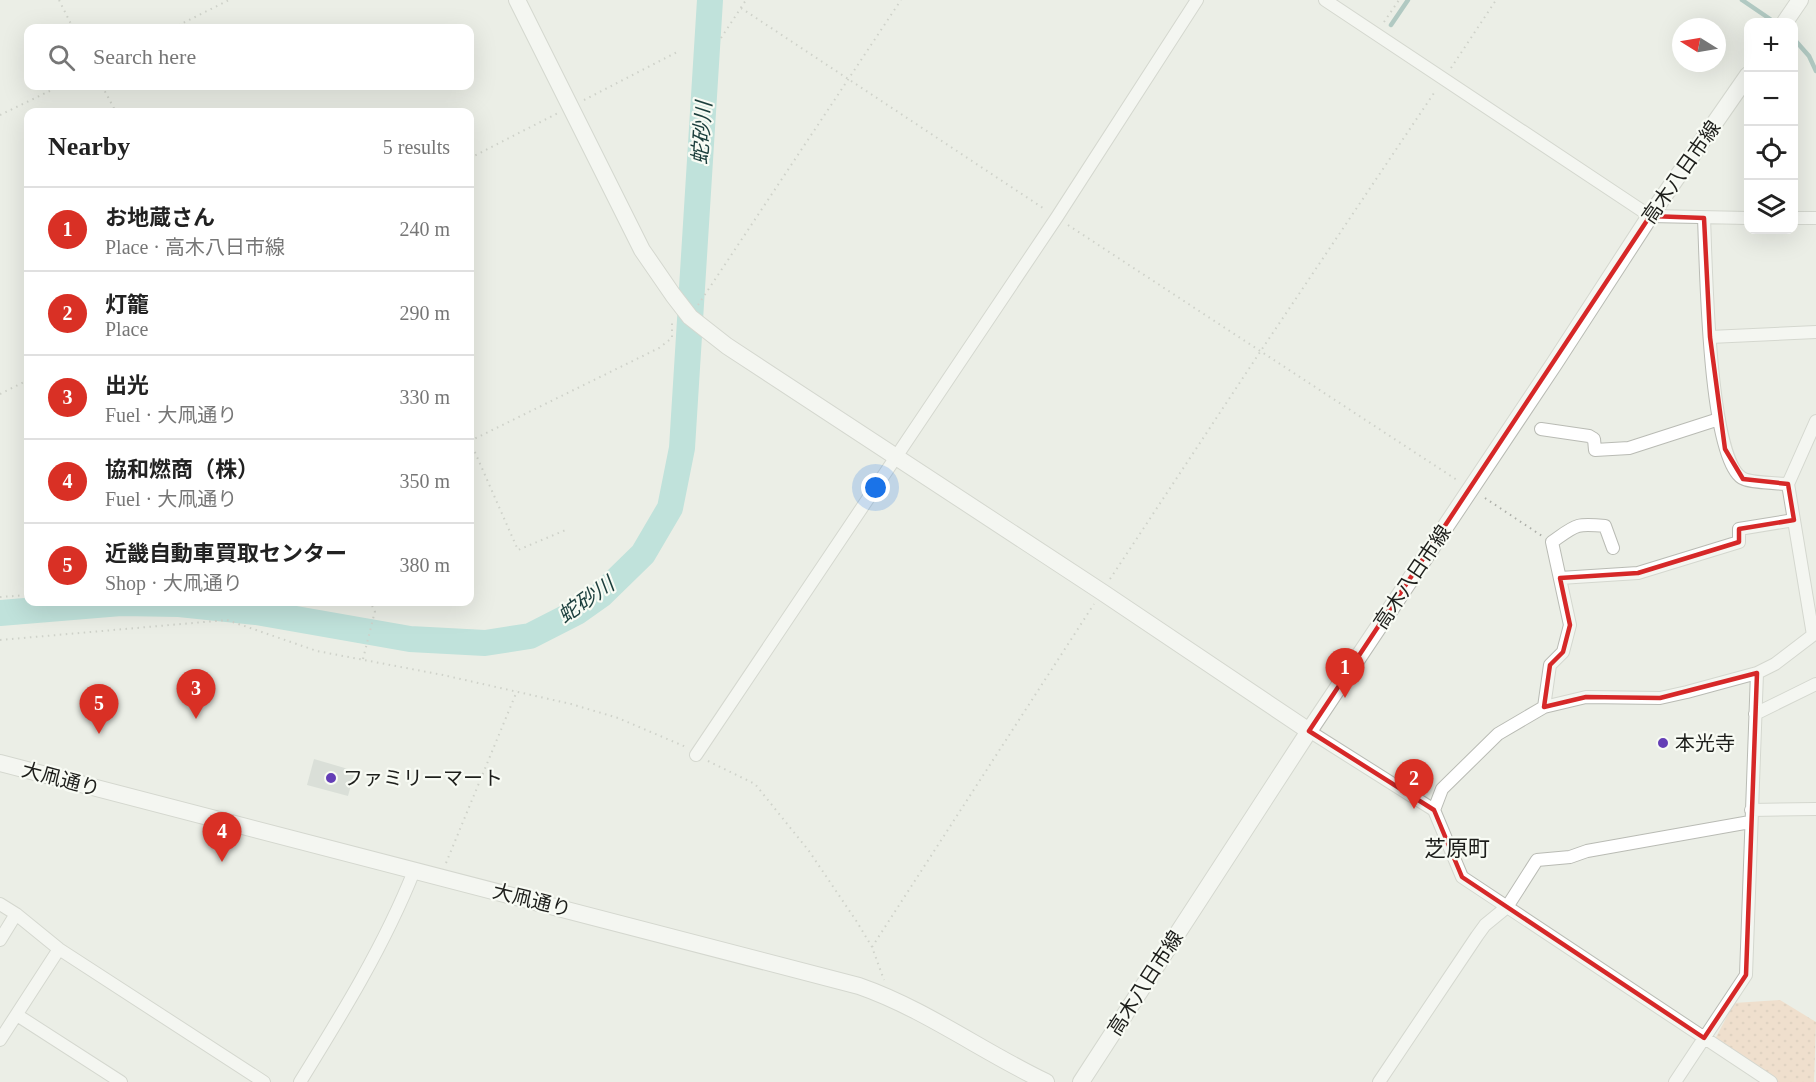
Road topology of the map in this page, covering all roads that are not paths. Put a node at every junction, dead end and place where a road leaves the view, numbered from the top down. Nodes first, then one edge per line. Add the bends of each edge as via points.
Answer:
1 (517, 0) edge
2 (1197, 0) edge
3 (1325, 0) edge
4 (1800, 0) edge
5 (1788, 18) edge
6 (1744, 82) edge
7 (1650, 216) junction
8 (1704, 218) junction
9 (1744, 218) edge
10 (1798, 218) edge
11 (1816, 218) edge
12 (1816, 332) edge
13 (1710, 337) junction
14 (1719, 420) junction
15 (1816, 421) edge
16 (1541, 429) dead end
17 (896, 457) junction
18 (1788, 484) junction
19 (1794, 520) junction
20 (1613, 548) dead end
21 (1816, 566) edge
22 (1802, 569) junction
23 (1560, 578) junction
24 (1757, 673) junction
25 (1816, 684) edge
26 (1544, 707) junction
27 (1755, 714) junction
28 (1310, 731) junction
29 (696, 755) road end
30 (0, 763) edge
31 (1816, 809) edge
32 (1434, 810) junction
33 (1750, 816) junction
34 (414, 871) junction
35 (0, 904) edge
36 (1507, 907) junction
37 (16, 914) junction
38 (0, 940) edge
39 (59, 950) junction
40 (16, 1015) junction
41 (1704, 1038) junction
42 (0, 1040) edge
43 (121, 1082) edge
44 (264, 1082) edge
45 (300, 1082) edge
46 (1046, 1082) edge
47 (1081, 1082) edge
48 (1379, 1082) edge
49 (1675, 1082) edge
50 (1771, 1082) edge

1 - 17 street via 642,250 690,317 727,346
2 - 17 street
3 - 7 street
4 - 5 street
6 - 7 street, 高木八日市線
7 - 8 street
7 - 28 street, 高木八日市線
8 - 9 street
8 - 13 street
10 - 11 street
12 - 13 street
13 - 14 street
14 - 16 street via 1629,448 1595,450 1594,439 1589,436
14 - 18 street via 1725,449 1743,479
15 - 18 street
17 - 28 street
17 - 29 street
18 - 19 street
19 - 22 street
19 - 23 street via 1739,529 1739,542 1638,573
20 - 23 street via 1605,526 1577,525 1552,542
21 - 22 street
22 - 24 street via 1813,635
23 - 26 street via 1570,625 1563,652 1550,664
24 - 26 street via 1660,698 1586,697
24 - 27 street
25 - 27 street
26 - 32 street via 1498,734 1442,789
27 - 33 street
28 - 32 street
28 - 47 street, 高木八日市線
30 - 34 street, 大凧通り
31 - 33 street
32 - 36 street via 1462,877
33 - 36 street via 1587,850 1570,857 1538,860
33 - 41 street via 1746,975
34 - 45 street via 396,916
34 - 46 street, 大凧通り via 884,994
35 - 37 street
36 - 41 street
36 - 48 street via 1485,925
37 - 38 street
37 - 39 street
39 - 40 street
39 - 44 street
40 - 42 street
40 - 43 street
41 - 49 street
41 - 50 street

